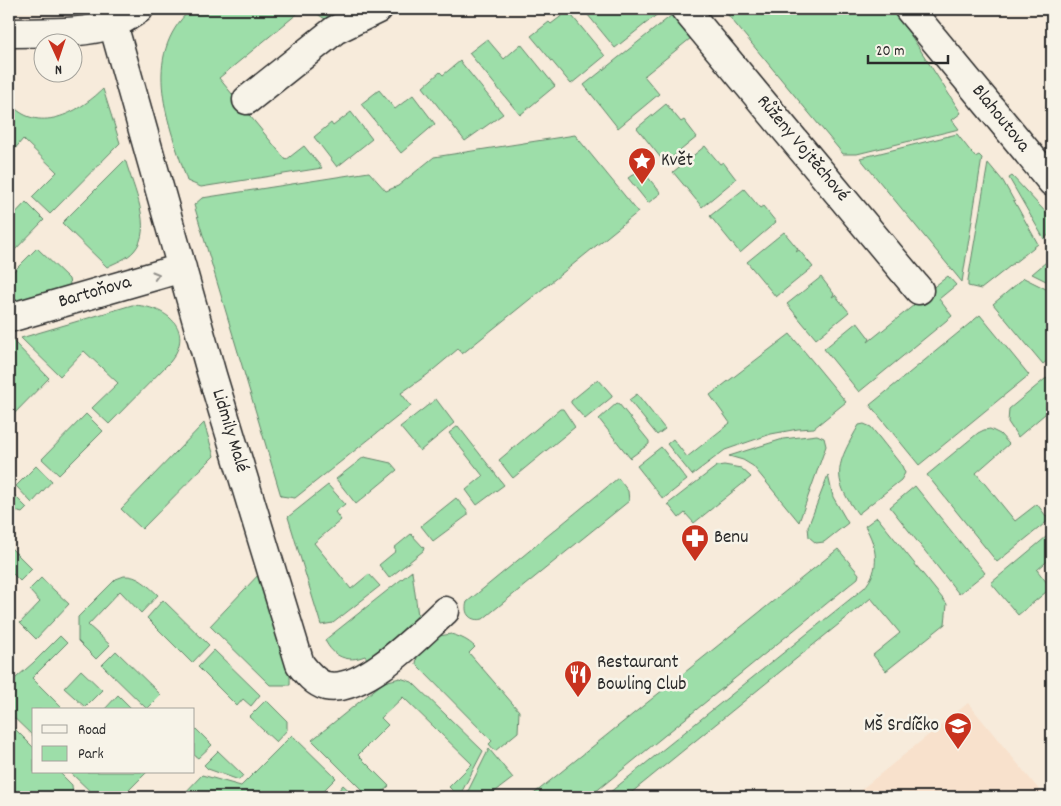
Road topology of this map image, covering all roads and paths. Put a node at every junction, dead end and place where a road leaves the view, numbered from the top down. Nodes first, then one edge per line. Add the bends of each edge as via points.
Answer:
1 (139, 9) edge
2 (378, 9) edge
3 (685, 9) edge
4 (910, 9) edge
5 (113, 24) junction
6 (13, 27) edge
7 (247, 100) dead end
8 (1052, 182) edge
9 (182, 268) junction
10 (919, 290) dead end
11 (9, 318) edge
12 (445, 611) dead end

1 - 5 street
2 - 7 street via 335,30
3 - 10 street, Růženy Vojtěchové
4 - 8 street, Blahoutova
5 - 6 street via 76,31
5 - 9 street, Lidmily Malé
11 -> 9 street, Bartoňova
9 - 12 street, Lidmily Malé via 304,670 326,686 355,681 386,664

